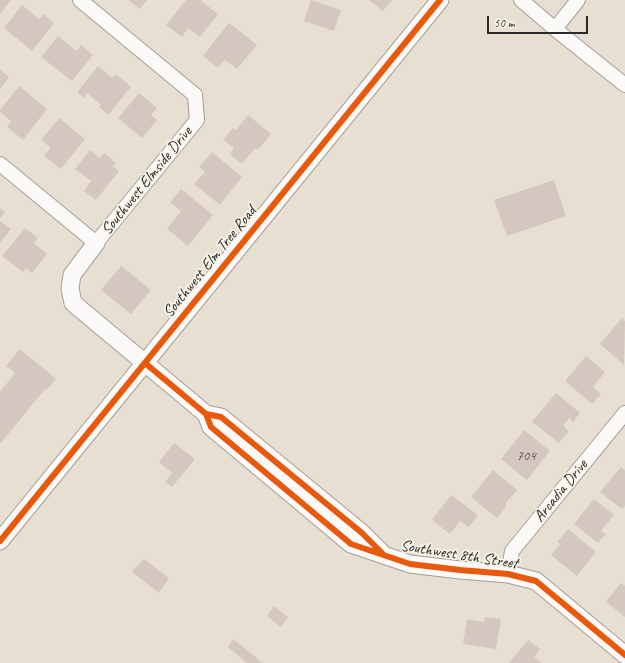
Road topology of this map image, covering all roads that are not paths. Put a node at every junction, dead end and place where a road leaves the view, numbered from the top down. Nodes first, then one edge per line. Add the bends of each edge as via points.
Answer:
1 (80, 0) edge
2 (440, 0) edge
3 (521, 0) edge
4 (578, 0) edge
5 (555, 29) junction
6 (625, 85) edge
7 (0, 164) edge
8 (96, 243) junction
9 (145, 363) junction
10 (625, 413) edge
11 (0, 541) edge
12 (508, 574) junction
13 (625, 655) edge

1 - 8 street, Southwest Elmside Drive via 195,95 197,120
2 - 9 street, Southwest Elm Tree Road
3 - 5 street
4 - 5 street
5 - 6 street
7 - 8 street
8 - 9 street, Southwest 8th Street via 72,274 70,288 73,303
9 - 11 street, Southwest Elm Tree Road
9 - 12 street, Southwest 8th Street via 206,414 220,417 362,533 383,555 410,564
10 - 12 street, Arcadia Drive via 512,551
12 - 13 street, Southwest 8th Street via 536,581

